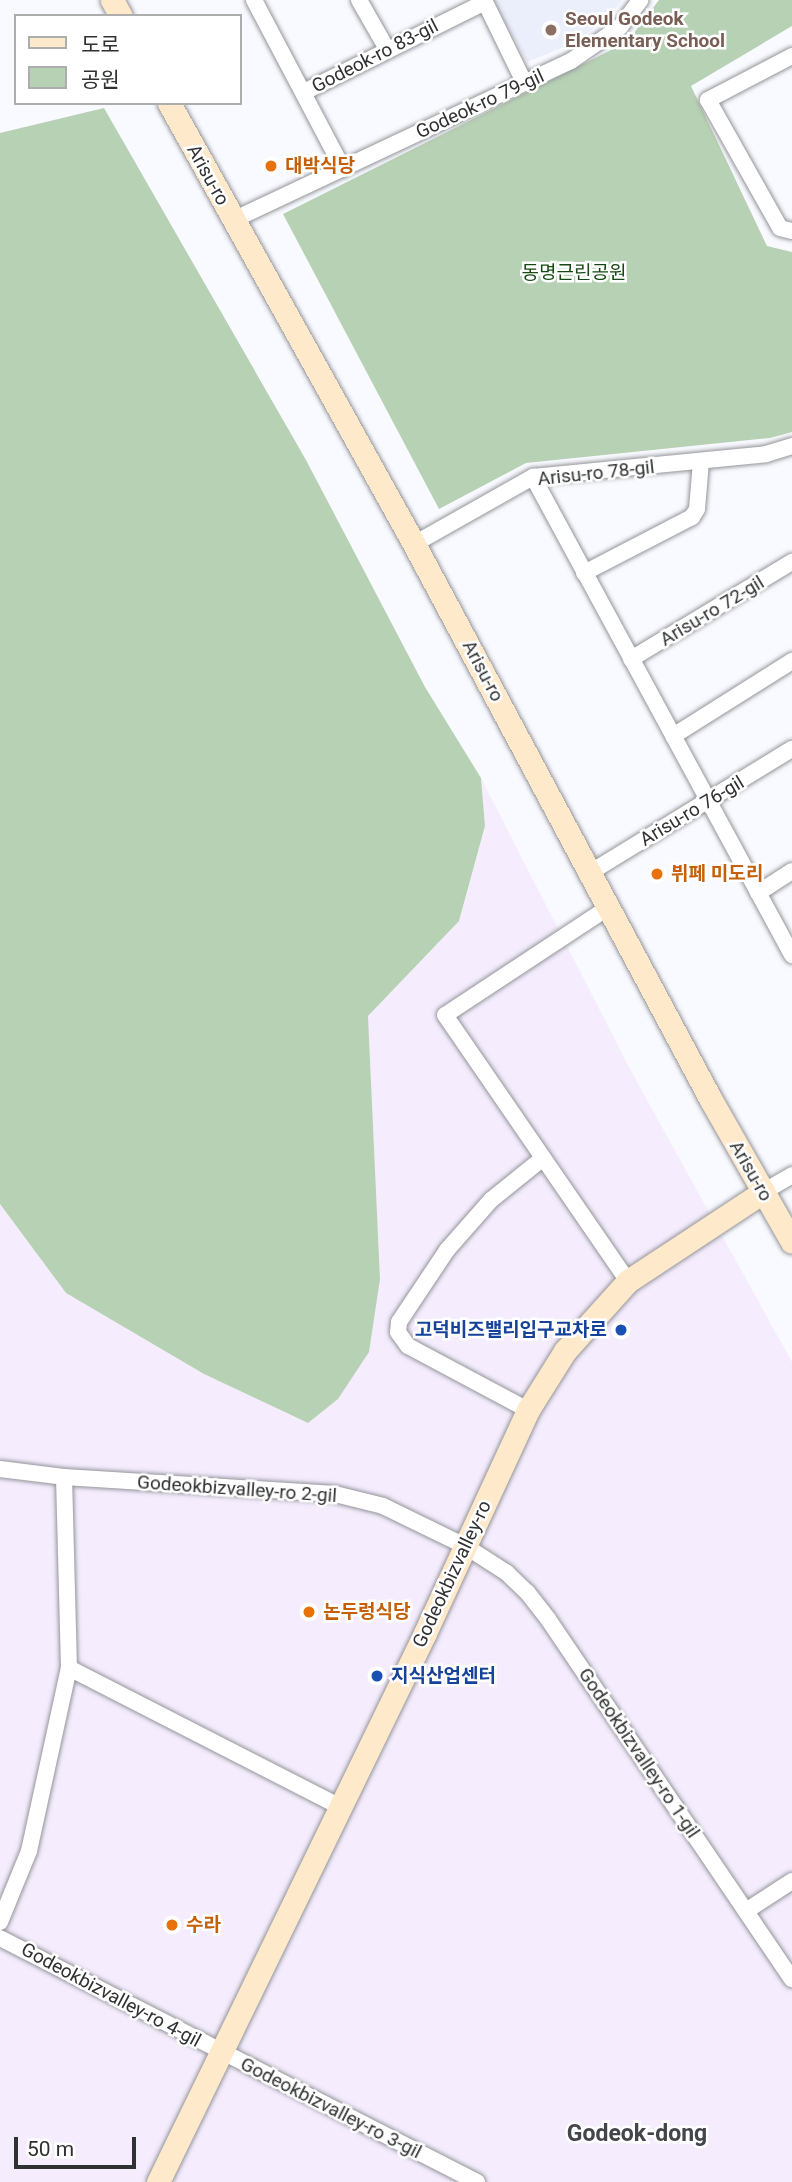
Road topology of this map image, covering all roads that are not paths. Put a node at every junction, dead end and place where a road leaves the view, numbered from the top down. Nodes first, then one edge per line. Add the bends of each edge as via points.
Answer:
1 (254, 0) edge
2 (359, 0) edge
3 (640, 0) edge
4 (484, 1) edge
5 (387, 49) junction
6 (792, 56) edge
7 (524, 82) junction
8 (304, 92) junction
9 (170, 105) edge
10 (343, 169) junction
11 (233, 220) junction
12 (792, 231) edge
13 (792, 446) edge
14 (701, 461) junction
15 (533, 477) junction
16 (414, 544) junction
17 (792, 562) edge
18 (584, 573) junction
19 (631, 659) junction
20 (792, 661) edge
21 (673, 736) junction
22 (792, 749) edge
23 (707, 802) junction
24 (792, 871) edge
25 (591, 872) junction
26 (758, 893) junction
27 (609, 907) junction
28 (792, 955) edge
29 (543, 1158) junction
30 (792, 1175) edge
31 (763, 1192) junction
32 (792, 1242) edge
33 (628, 1281) junction
34 (528, 1410) junction
35 (0, 1469) edge
36 (64, 1477) junction
37 (465, 1546) junction
38 (69, 1668) junction
39 (341, 1807) junction
40 (792, 1881) edge
41 (746, 1911) junction
42 (0, 1922) edge
43 (0, 1938) edge
44 (792, 1979) edge
45 (222, 2053) junction
46 (158, 2182) edge
47 (477, 2182) edge

1 - 8 street
2 - 5 street
3 - 7 street, Godeok-ro 79-gil via 620,27 570,61
4 - 5 street, Godeok-ro 83-gil
4 - 7 street, Godeok-ro 83-gil
5 - 8 street, Godeok-ro 83-gil
6 - 12 street via 708,100 780,228
7 - 10 street, Godeok-ro 79-gil
8 - 10 street
9 - 11 main road, Arisu-ro
10 - 11 street, Godeok-ro 79-gil
11 - 16 main road, Arisu-ro
13 - 14 street, Arisu-ro 78-gil via 766,454
14 - 15 street, Arisu-ro 78-gil
14 - 18 street via 697,509 692,517
15 - 16 street, Arisu-ro 78-gil
15 - 18 street
16 - 25 main road, Arisu-ro
17 - 19 street, Arisu-ro 72-gil
18 - 19 street
19 - 21 street
20 - 21 street
21 - 23 street
22 - 23 street, Arisu-ro 76-gil
23 - 25 street, Arisu-ro 76-gil
23 - 26 street
24 - 26 street
25 - 27 main road, Arisu-ro
26 - 28 street
27 - 29 street via 445,1015
27 - 31 main road, Arisu-ro
29 - 33 street
29 - 34 street via 491,1200 447,1250 399,1322 398,1332 418,1352
30 - 31 street
31 - 32 main road, Arisu-ro
31 - 33 main road, Godeokbizvalley-ro
33 - 34 main road, Godeokbizvalley-ro via 565,1351
34 - 37 main road, Godeokbizvalley-ro
35 - 36 street, Godeokbizvalley-ro 2-gil
36 - 37 street, Godeokbizvalley-ro 2-gil via 335,1494 383,1506
36 - 38 street
37 - 39 main road, Godeokbizvalley-ro
37 - 41 street, Godeokbizvalley-ro 1-gil via 507,1573 534,1601
38 - 39 street
38 - 42 street via 29,1851
39 - 45 main road, Godeokbizvalley-ro
40 - 41 street
41 - 44 street, Godeokbizvalley-ro 1-gil
43 - 45 street, Godeokbizvalley-ro 4-gil
45 - 46 main road, Godeokbizvalley-ro
45 - 47 street, Godeokbizvalley-ro 3-gil

